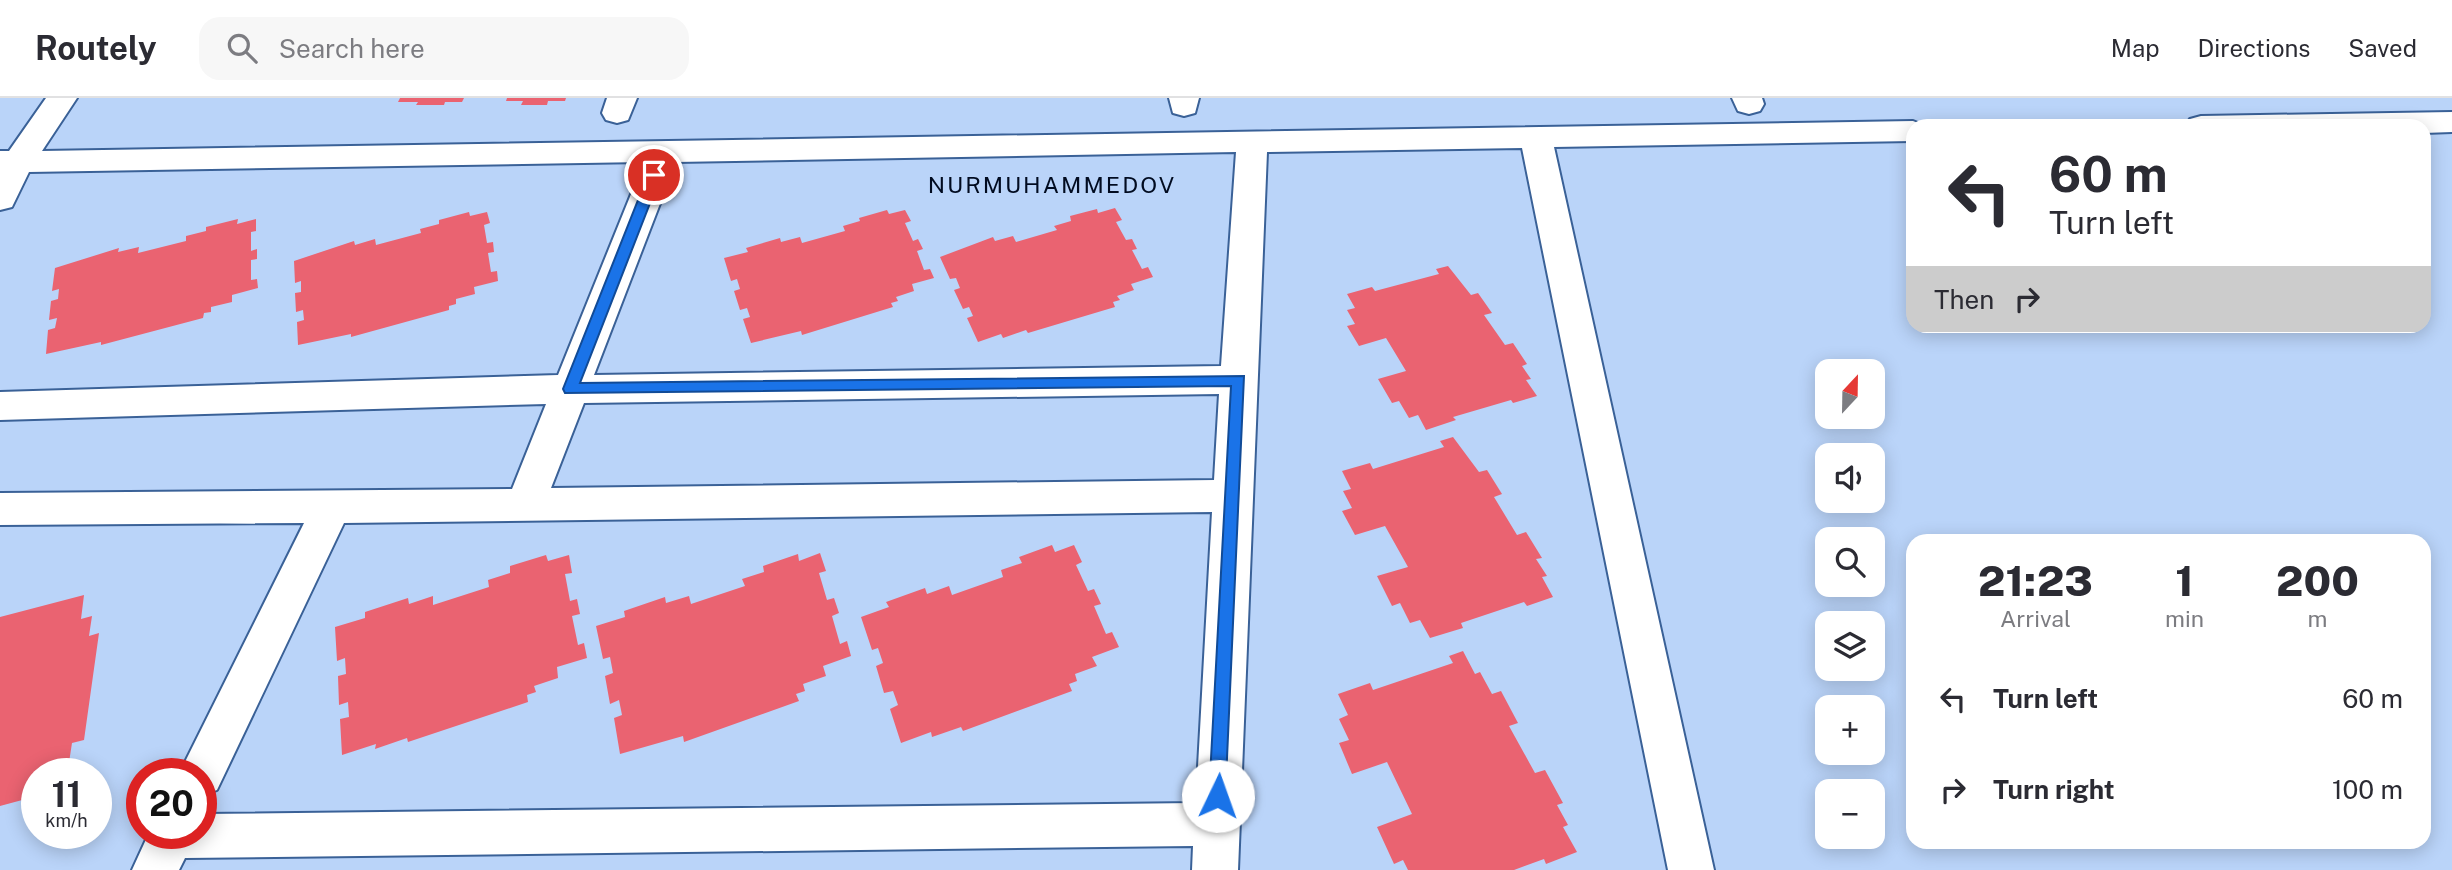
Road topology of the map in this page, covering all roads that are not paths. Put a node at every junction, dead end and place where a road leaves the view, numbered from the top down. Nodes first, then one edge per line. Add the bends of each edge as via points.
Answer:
1 (62, 98) edge
2 (2431, 122) edge
3 (2452, 122) edge
4 (1906, 131) edge
5 (1536, 137) junction
6 (1252, 142) junction
7 (664, 152) junction
8 (9, 162) edge
9 (0, 199) edge
10 (1239, 380) junction
11 (570, 389) junction
12 (0, 406) edge
13 (1232, 496) junction
14 (525, 505) junction
15 (332, 508) junction
16 (0, 509) edge
17 (209, 758) edge
18 (1217, 824) junction
19 (217, 845) edge
20 (1215, 870) edge
21 (1690, 870) edge

1 - 8 street
2 - 3 street
4 - 5 street
5 - 6 street
5 - 21 street
6 - 7 street
6 - 10 street
7 - 8 street
7 - 11 street
8 - 9 street
10 - 11 street
10 - 13 street
11 - 12 street
11 - 14 street
13 - 14 street
13 - 18 street
14 - 15 street
15 - 16 street
15 - 17 street
18 - 19 street
18 - 20 street

